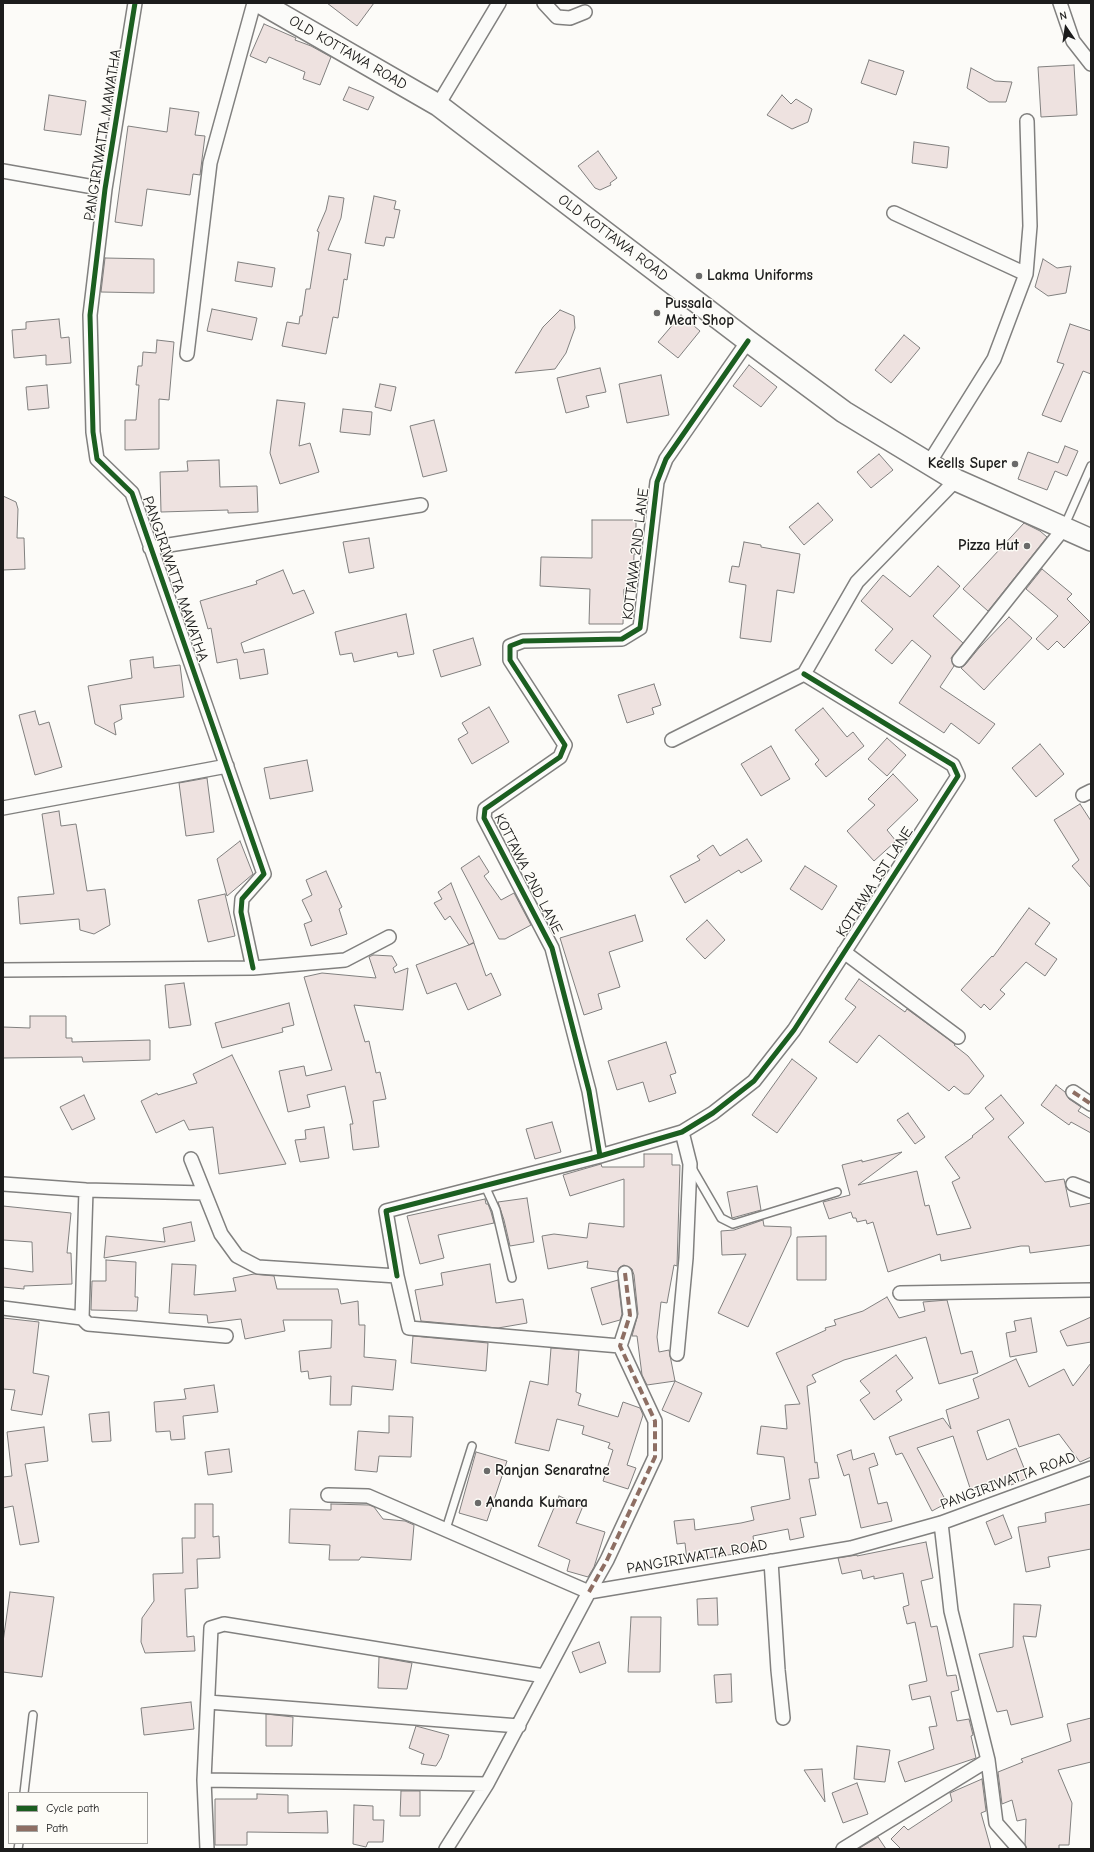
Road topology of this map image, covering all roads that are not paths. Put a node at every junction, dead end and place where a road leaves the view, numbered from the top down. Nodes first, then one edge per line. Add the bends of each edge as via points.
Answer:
1 (135, 3) edge
2 (254, 3) edge
3 (261, 3) edge
4 (499, 3) edge
5 (544, 3) edge
6 (1060, 3) edge
7 (585, 12) dead end
8 (1091, 64) edge
9 (438, 105) junction
10 (1027, 121) dead end
11 (3, 171) edge
12 (105, 189) junction
13 (894, 213) dead end
14 (1026, 274) junction
15 (748, 341) junction
16 (187, 354) dead end
17 (929, 463) junction
18 (1091, 466) edge
19 (956, 480) junction
20 (421, 505) dead end
21 (1064, 528) junction
22 (1091, 540) edge
23 (150, 548) junction
24 (959, 660) dead end
25 (804, 674) junction
26 (672, 740) dead end
27 (228, 766) junction
28 (3, 808) edge
29 (389, 937) dead end
30 (844, 952) junction
31 (253, 968) junction
32 (3, 970) edge
33 (958, 1037) dead end
34 (1073, 1092) dead end
35 (1091, 1104) edge
36 (682, 1132) junction
37 (600, 1156) junction
38 (191, 1159) dead end
39 (690, 1164) junction
40 (3, 1184) edge
41 (1073, 1184) dead end
42 (485, 1186) junction
43 (86, 1190) junction
44 (1091, 1191) edge
45 (837, 1192) dead end
46 (204, 1193) junction
47 (625, 1273) dead end
48 (397, 1276) junction
49 (512, 1278) dead end
50 (1091, 1290) edge
51 (900, 1293) dead end
52 (3, 1308) edge
53 (82, 1318) junction
54 (226, 1336) dead end
55 (620, 1346) junction
56 (677, 1354) dead end
57 (472, 1446) dead end
58 (1091, 1468) edge
59 (328, 1495) dead end
60 (941, 1523) junction
61 (446, 1529) junction
62 (771, 1561) junction
63 (589, 1592) junction
64 (544, 1676) junction
65 (208, 1702) junction
66 (33, 1715) dead end
67 (783, 1718) dead end
68 (519, 1726) junction
69 (988, 1760) junction
70 (204, 1780) junction
71 (487, 1784) junction
72 (24, 1792) edge
73 (207, 1849) edge
74 (446, 1849) edge
75 (843, 1849) edge
76 (1019, 1849) edge

1 - 12 street, PANGIRIWATTA MAWATHA
2 - 16 street via 210,163
3 - 9 main road, OLD KOTTAWA ROAD
4 - 9 street
5 - 7 street via 557,17 570,18
6 - 8 street via 1073,41
9 - 15 main road, OLD KOTTAWA ROAD
10 - 14 street via 1030,226
11 - 12 street
12 - 23 street, PANGIRIWATTA MAWATHA via 90,315 93,432 97,459 132,493
13 - 14 street
14 - 17 street via 994,359
15 - 17 main road, OLD KOTTAWA ROAD via 844,412
15 - 37 street, KOTTAWA 2ND LANE via 666,459 657,482 640,628 622,639 524,641 510,646 510,660 565,745 560,757 485,809 484,818 552,948 590,1091
17 - 19 main road, OLD KOTTAWA ROAD
18 - 21 lane
19 - 21 main road, OLD KOTTAWA ROAD
19 - 25 street via 857,582
20 - 23 street
21 - 22 main road, OLD KOTTAWA ROAD
21 - 24 street
23 - 27 street, PANGIRIWATTA MAWATHA
25 - 26 street
25 - 30 street, KOTTAWA 1ST LANE via 953,765 958,776
27 - 28 street
27 - 31 street, PANGIRIWATTA MAWATHA via 264,874 242,899 241,912
29 - 31 street via 345,960
30 - 33 street
30 - 36 street, KOTTAWA 1ST LANE via 794,1030 754,1081 713,1113
31 - 32 street
34 - 35 street
36 - 37 street, KOTTAWA 1ST LANE
36 - 39 street
37 - 42 street, KOTTAWA 1ST LANE
38 - 46 street
39 - 45 lane via 721,1218 733,1224
39 - 56 street via 686,1258
40 - 43 street
41 - 44 street
42 - 48 street, KOTTAWA 1ST LANE via 386,1211
42 - 49 lane via 496,1210
43 - 46 street
43 - 53 street
46 - 48 street via 221,1234 237,1256 258,1267
47 - 55 street via 630,1315
48 - 55 street via 409,1328
50 - 51 street
52 - 53 street
53 - 54 street via 88,1324
55 - 63 street via 655,1421 655,1457 607,1560
57 - 61 lane
58 - 60 street, PANGIRIWATTA ROAD
59 - 61 street via 368,1496
60 - 62 street, PANGIRIWATTA ROAD via 851,1548
60 - 69 street via 951,1611
61 - 63 street
62 - 63 street, PANGIRIWATTA ROAD
62 - 67 street
63 - 64 street
64 - 65 street via 224,1624 210,1628
64 - 68 street
65 - 68 street
65 - 70 street
66 - 72 lane
68 - 71 street
69 - 75 street
69 - 76 street via 996,1823
70 - 71 street
70 - 73 street
71 - 74 street

